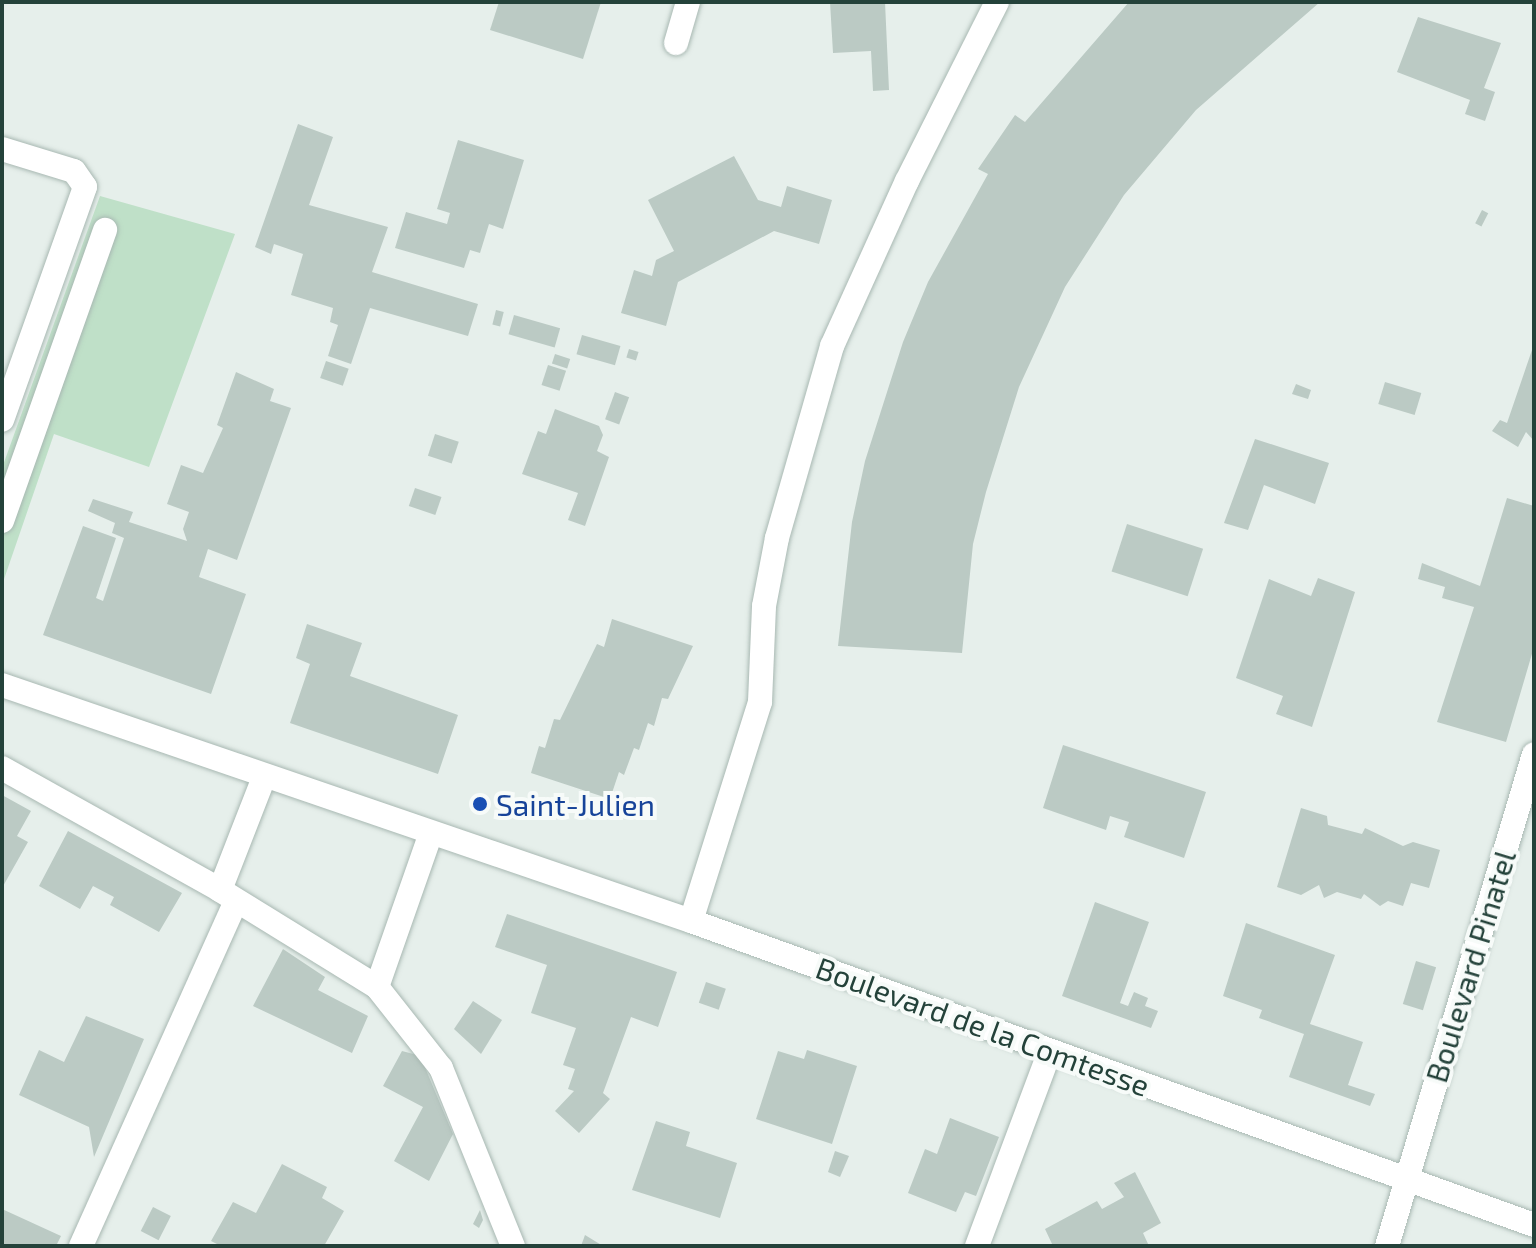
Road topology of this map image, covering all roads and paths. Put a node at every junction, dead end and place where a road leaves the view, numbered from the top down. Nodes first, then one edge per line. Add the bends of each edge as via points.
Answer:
1 (688, 2) edge
2 (997, 2) edge
3 (676, 43) dead end
4 (2, 149) edge
5 (105, 230) dead end
6 (2, 420) edge
7 (2, 521) edge
8 (2, 685) edge
9 (1534, 754) edge
10 (2, 768) edge
11 (264, 777) junction
12 (431, 833) junction
13 (228, 895) junction
14 (691, 921) junction
15 (377, 987) junction
16 (1050, 1051) junction
17 (1405, 1178) junction
18 (1534, 1225) edge
19 (81, 1246) edge
20 (513, 1246) edge
21 (977, 1246) edge
22 (1387, 1246) edge

1 - 3 street
2 - 14 street via 832,346 777,538 764,606 760,702
4 - 6 street via 74,171 85,187
5 - 7 street
8 - 11 street, Boulevard de la Comtesse
9 - 17 street, Boulevard Pinatel
10 - 13 street
11 - 12 street, Boulevard de la Comtesse
11 - 13 street
12 - 14 street, Boulevard de la Comtesse
12 - 15 street
13 - 15 street
13 - 19 street
14 - 16 street, Boulevard de la Comtesse
15 - 20 street via 441,1068
16 - 17 street, Boulevard de la Comtesse
16 - 21 street
17 - 18 street, Boulevard de la Comtesse
17 - 22 street, Boulevard Pinatel

